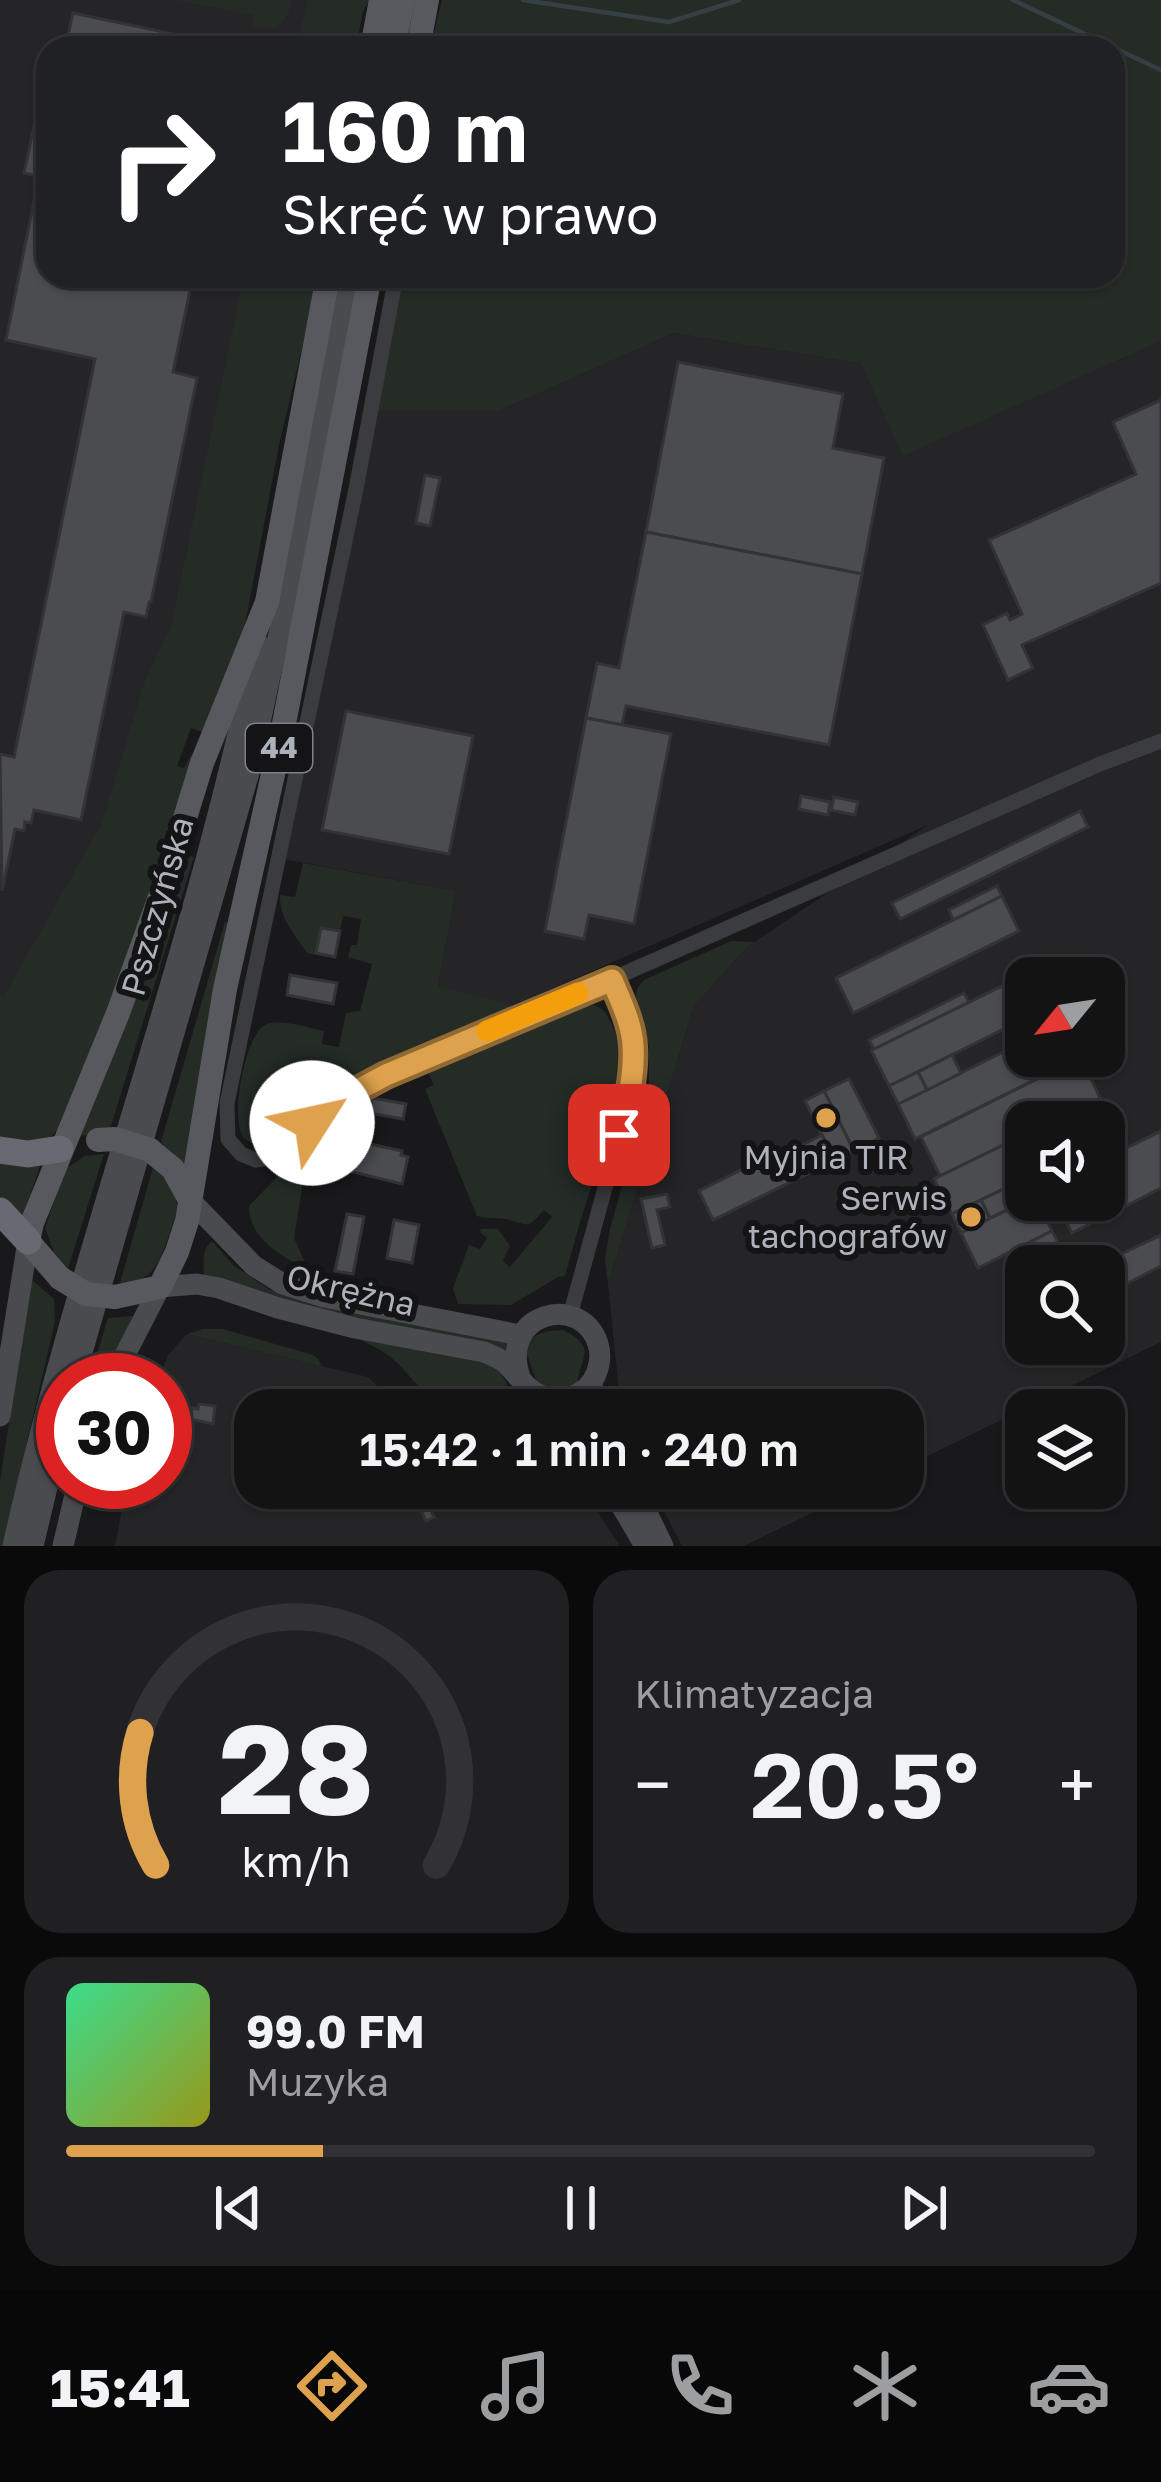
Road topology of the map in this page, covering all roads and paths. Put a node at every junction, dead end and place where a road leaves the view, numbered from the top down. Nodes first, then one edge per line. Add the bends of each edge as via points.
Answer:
1 (381, 0) edge
2 (403, 0) edge
3 (428, 0) edge
4 (374, 36) edge
5 (396, 36) edge
6 (420, 36) edge
7 (326, 288) edge
8 (346, 288) edge
9 (367, 288) edge
10 (393, 288) edge
11 (267, 602) junction
12 (1161, 740) edge
13 (612, 980) junction
14 (60, 1149) junction
15 (0, 1150) edge
16 (190, 1200) junction
17 (0, 1211) edge
18 (28, 1241) junction
19 (160, 1287) junction
20 (570, 1316) junction
21 (520, 1336) junction
22 (82, 1353) edge
23 (126, 1353) edge
24 (520, 1377) junction
25 (591, 1384) junction
26 (529, 1389) edge
27 (586, 1389) edge
28 (593, 1389) edge
29 (0, 1416) edge
30 (43, 1509) edge
31 (72, 1509) edge
32 (623, 1509) edge
33 (645, 1509) edge
34 (13, 1546) edge
35 (34, 1546) edge
36 (63, 1546) edge
37 (645, 1546) edge
38 (663, 1546) edge

1 - 4 main road
2 - 5 main road
3 - 6 main road
7 - 11 main road, Pszczyńska / 44
8 - 22 main road, Pszczyńska via 250,769
9 - 16 main road, 44
10 - 13 street via 227,1103 228,1139 241,1154 272,1158 386,1075
11 - 14 main road, 44 via 202,763 118,1013
11 - 34 main road, Pszczyńska via 216,825
12 - 13 street
13 - 20 street via 634,1048 628,1100
14 - 15 highway
14 - 16 main road, bridge via 115,1139 150,1150 173,1168
14 - 18 main road
16 - 19 main road, 44
16 - 21 main road, Okrężna via 254,1266 283,1284
17 - 18 highway
18 - 19 main road, bridge via 86,1294
18 - 29 main road
19 - 23 main road
19 - 24 main road, Okrężna via 220,1288 355,1328 484,1352
20 - 21 main road via 542,1317
20 - 25 main road via 598,1344
21 - 24 main road
24 - 26 main road
25 - 27 main road
25 - 28 main road
30 - 35 main road
31 - 36 main road
32 - 37 main road
33 - 38 main road

